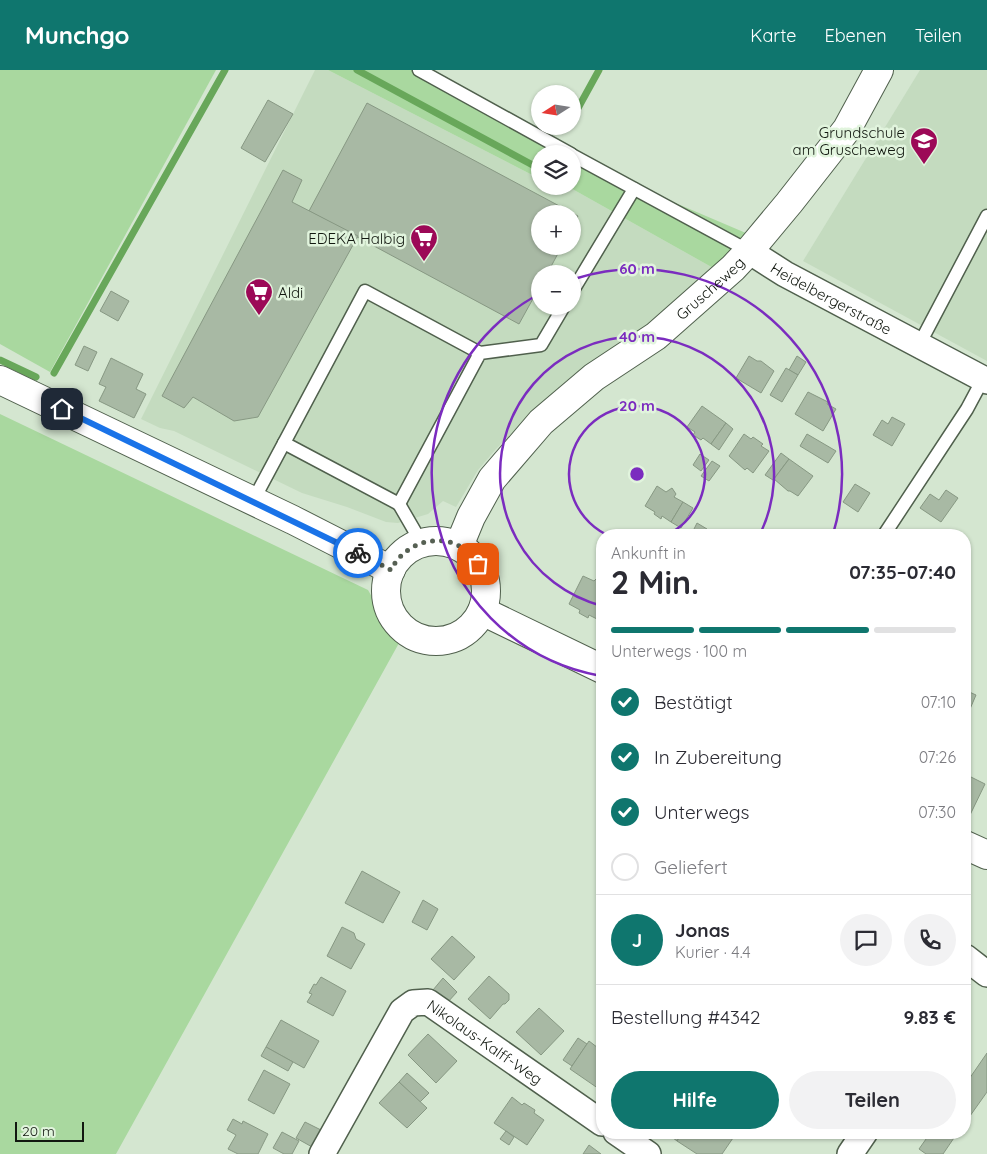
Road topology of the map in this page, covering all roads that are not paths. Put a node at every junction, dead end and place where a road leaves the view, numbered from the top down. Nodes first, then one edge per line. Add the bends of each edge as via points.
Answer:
1 (420, 70) edge
2 (879, 70) edge
3 (556, 145) edge
4 (581, 159) edge
5 (634, 189) junction
6 (987, 216) edge
7 (749, 251) junction
8 (581, 277) edge
9 (559, 315) edge
10 (919, 345) junction
11 (480, 353) junction
12 (0, 380) edge
13 (985, 380) edge
14 (284, 443) junction
15 (253, 501) junction
16 (399, 504) junction
17 (888, 529) edge
18 (422, 542) junction
19 (459, 546) junction
20 (391, 570) junction
21 (482, 611) junction
22 (596, 666) edge
23 (971, 847) edge
24 (987, 855) edge
25 (596, 1119) edge
26 (626, 1139) edge
27 (860, 1139) edge
28 (322, 1154) edge
29 (648, 1154) edge
30 (850, 1154) edge

1 - 3 lane, Heidelbergerstraße
2 - 7 street, Gruscheweg via 847,130
4 - 5 lane, Heidelbergerstraße
5 - 7 lane, Heidelbergerstraße
5 - 8 lane
6 - 10 lane
7 - 10 street, Heidelbergerstraße via 785,274
7 - 19 street, Gruscheweg via 656,336 594,377 541,422 492,479
9 - 11 lane via 541,345
10 - 13 street, Heidelbergerstraße
11 - 14 lane via 365,291
11 - 16 lane
12 - 15 street
13 - 17 lane
14 - 15 lane
14 - 16 lane
15 - 20 street
16 - 18 lane
18 - 19 street via 436,540
18 - 20 street via 405,551
19 - 21 street via 478,564 485,579
20 - 21 street via 386,594 389,609 396,622 420,639 450,640 463,634
21 - 22 street
23 - 24 street
25 - 28 street, Nikolaus-Kalff-Weg via 428,1002 413,1003 402,1011
26 - 29 street
27 - 30 street

